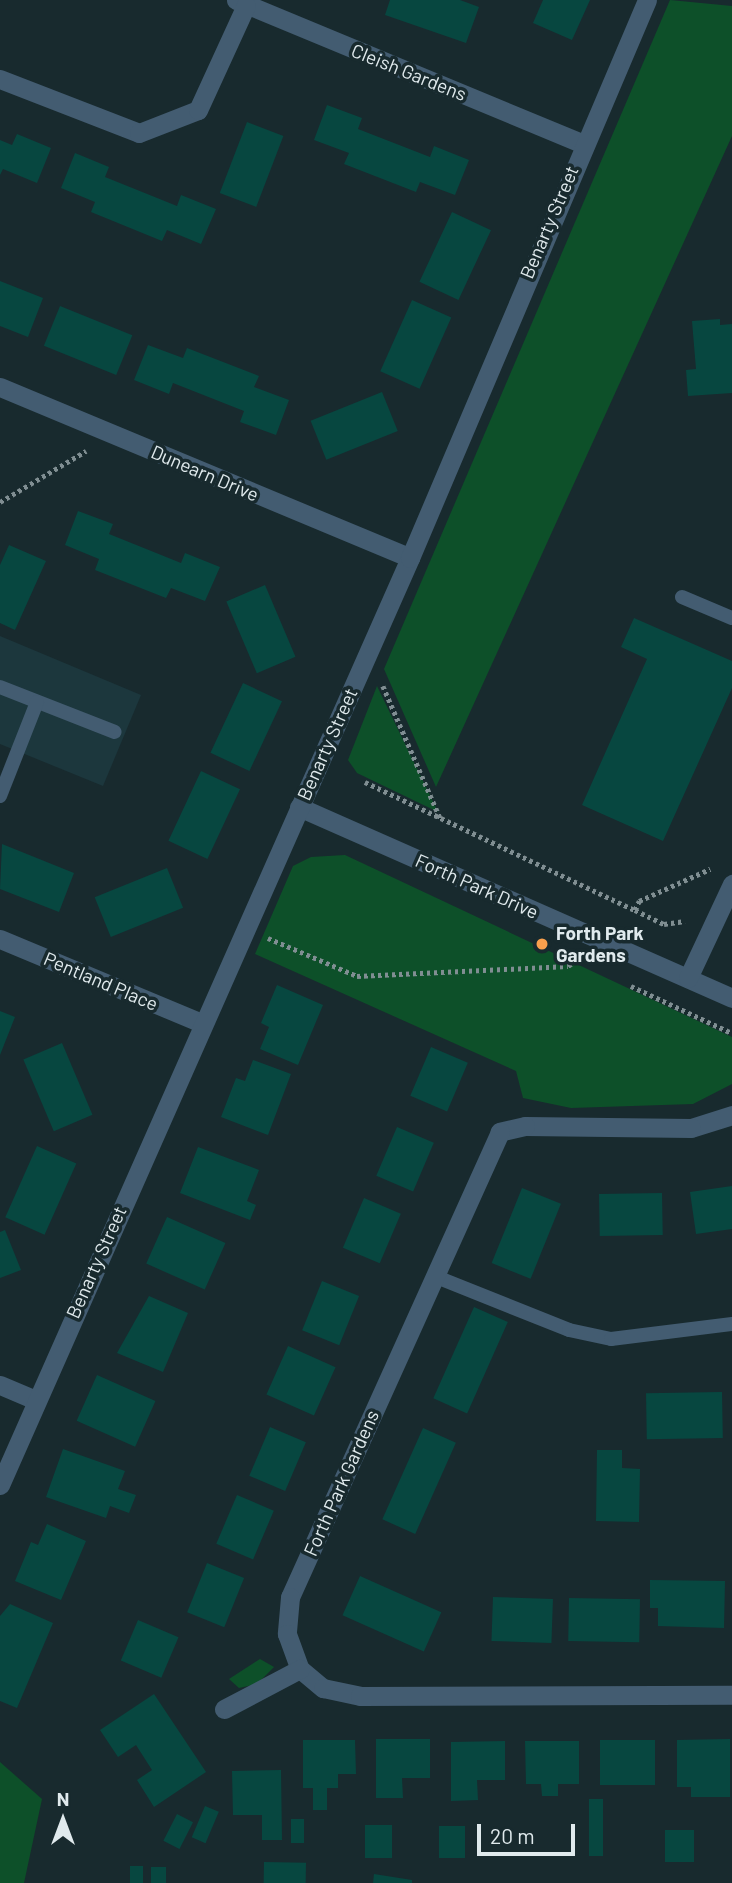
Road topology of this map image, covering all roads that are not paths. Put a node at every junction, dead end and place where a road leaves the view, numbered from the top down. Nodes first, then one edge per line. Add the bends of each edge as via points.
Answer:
1 (647, 0) edge
2 (241, 2) edge
3 (0, 79) edge
4 (582, 143) junction
5 (0, 387) edge
6 (410, 558) junction
7 (682, 597) dead end
8 (732, 618) edge
9 (0, 687) edge
10 (37, 702) junction
11 (115, 732) dead end
12 (0, 796) edge
13 (299, 807) junction
14 (726, 891) edge
15 (0, 939) edge
16 (688, 978) junction
17 (732, 998) edge
18 (202, 1023) junction
19 (732, 1115) edge
20 (434, 1276) junction
21 (732, 1324) edge
22 (0, 1385) edge
23 (35, 1400) junction
24 (0, 1485) edge
25 (300, 1669) junction
26 (732, 1695) edge
27 (225, 1709) dead end

1 - 4 street, Benarty Street
2 - 3 street via 198,110 139,133
2 - 4 street, Cleish Gardens
4 - 6 street, Benarty Street
5 - 6 street, Dunearn Drive
6 - 13 street, Benarty Street
7 - 8 lane
9 - 10 lane
10 - 11 lane
10 - 12 lane
13 - 16 street, Forth Park Drive
13 - 18 street, Benarty Street
14 - 16 street
15 - 18 street, Pentland Place
16 - 17 street, Forth Park Drive
18 - 23 street, Benarty Street
19 - 20 street, Forth Park Gardens via 691,1128 525,1126 500,1132
20 - 21 lane via 569,1331 611,1339
20 - 25 street, Forth Park Gardens via 290,1597 287,1634
22 - 23 street
23 - 24 street, Benarty Street
25 - 26 street via 323,1688 360,1696
25 - 27 street

